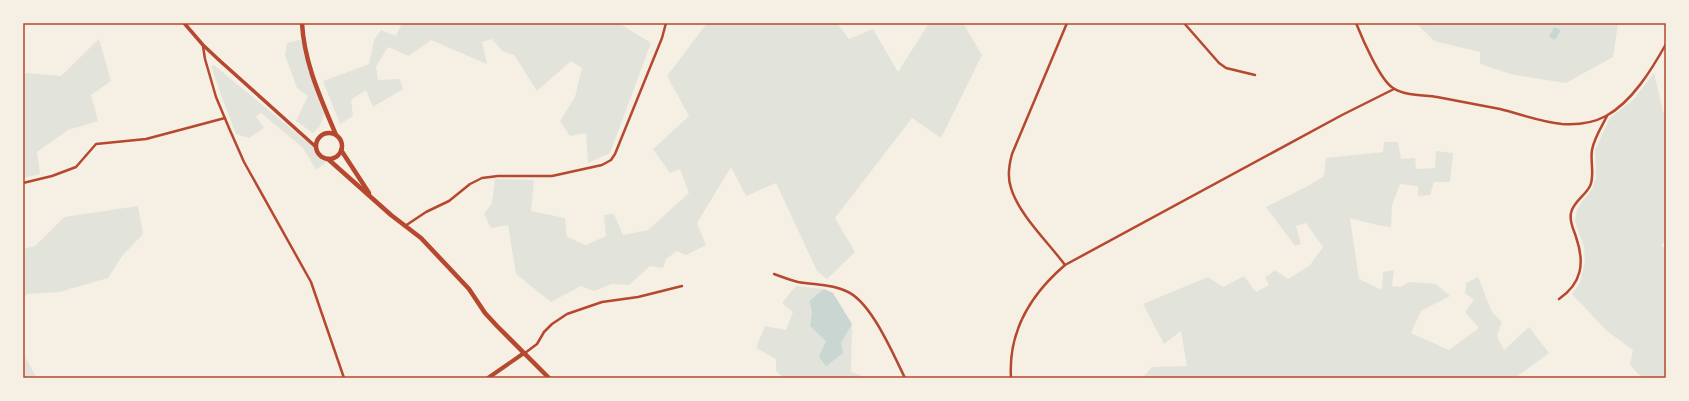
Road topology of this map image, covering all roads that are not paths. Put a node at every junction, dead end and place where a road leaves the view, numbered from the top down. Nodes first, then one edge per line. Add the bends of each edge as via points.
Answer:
1 (184, 23) edge
2 (302, 23) edge
3 (666, 23) edge
4 (1067, 23) edge
5 (1184, 23) edge
6 (1356, 23) edge
7 (1666, 44) edge
8 (203, 46) junction
9 (1255, 75) dead end
10 (1394, 89) junction
11 (1607, 116) junction
12 (224, 118) junction
13 (336, 135) junction
14 (316, 147) junction
15 (341, 150) junction
16 (328, 159) junction
17 (23, 183) edge
18 (372, 198) junction
19 (405, 226) junction
20 (1065, 265) junction
21 (774, 274) dead end
22 (682, 286) dead end
23 (1559, 299) dead end
24 (524, 353) junction
25 (344, 378) edge
26 (488, 378) edge
27 (549, 378) edge
28 (905, 378) edge
29 (1011, 378) edge

1 - 8 street
2 - 13 main road via 316,87
3 - 19 street via 644,84 611,160 602,165 552,176 482,178 449,201
4 - 20 street via 1012,154 1009,177 1019,205
5 - 9 street via 1219,63 1226,68
6 - 10 street via 1361,38 1388,85
7 - 11 street via 1649,73 1633,93
8 - 12 street via 208,71
8 - 14 street
10 - 11 street via 1561,124 1590,122
10 - 20 street
11 - 23 street via 1592,148 1591,185 1571,212 1570,220 1580,248 1578,276 1575,284
12 - 17 street via 146,139 96,144 76,167
12 - 25 street via 244,162 311,282
13 - 14 main road via 320,136
13 - 15 main road via 342,145
14 - 16 main road via 318,152
15 - 16 main road via 338,156
15 - 18 main road
16 - 18 main road
18 - 19 main road
19 - 24 main road via 421,238 469,289 485,312
20 - 29 street via 1053,275 1031,302 1021,320 1011,348
21 - 28 street via 853,294 878,325
22 - 24 street via 638,297 602,302 566,314 544,332 537,344
24 - 26 main road
24 - 27 main road

